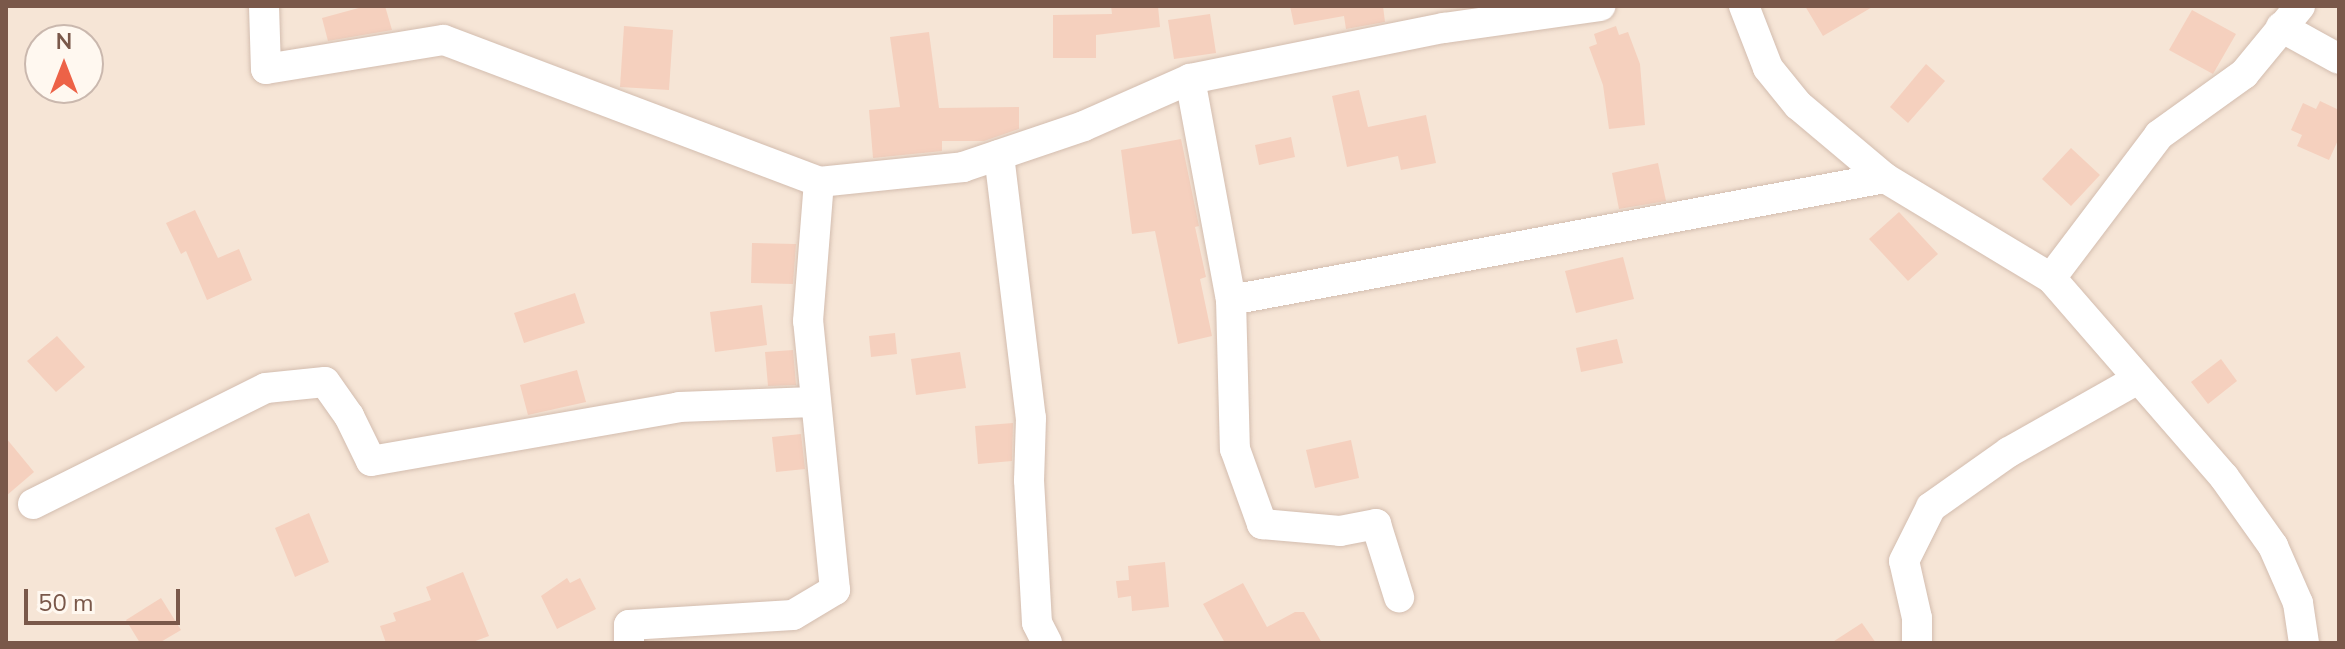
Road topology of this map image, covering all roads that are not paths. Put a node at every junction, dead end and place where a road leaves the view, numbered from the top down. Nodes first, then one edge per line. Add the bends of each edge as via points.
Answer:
1 (264, 6) edge
2 (1600, 6) edge
3 (1744, 6) edge
4 (2290, 17) edge
5 (2339, 59) edge
6 (1190, 79) junction
7 (999, 155) junction
8 (1885, 178) junction
9 (819, 182) junction
10 (2051, 278) junction
11 (1231, 300) junction
12 (2138, 379) junction
13 (814, 402) junction
14 (33, 504) dead end
15 (1399, 597) dead end
16 (629, 643) edge
17 (1047, 643) edge
18 (1917, 643) edge
19 (2304, 643) edge

1 - 9 street via 266,69 444,40
2 - 6 street via 1444,28
3 - 8 street via 1778,81 1798,105
4 - 5 street
4 - 10 street via 2244,74 2159,135
6 - 7 street via 1084,126
6 - 11 street
7 - 9 street via 963,167
7 - 17 street via 1031,418 1037,623
8 - 10 street
8 - 11 street
9 - 13 street via 808,321
10 - 12 street
11 - 15 street via 1235,449 1262,524 1340,531 1376,524
12 - 18 street via 2009,452 1931,507 1904,561
12 - 19 street via 2224,477 2273,546 2298,603
13 - 14 street via 679,407 371,461 325,382 266,388
13 - 16 street via 835,590 793,615 629,625

